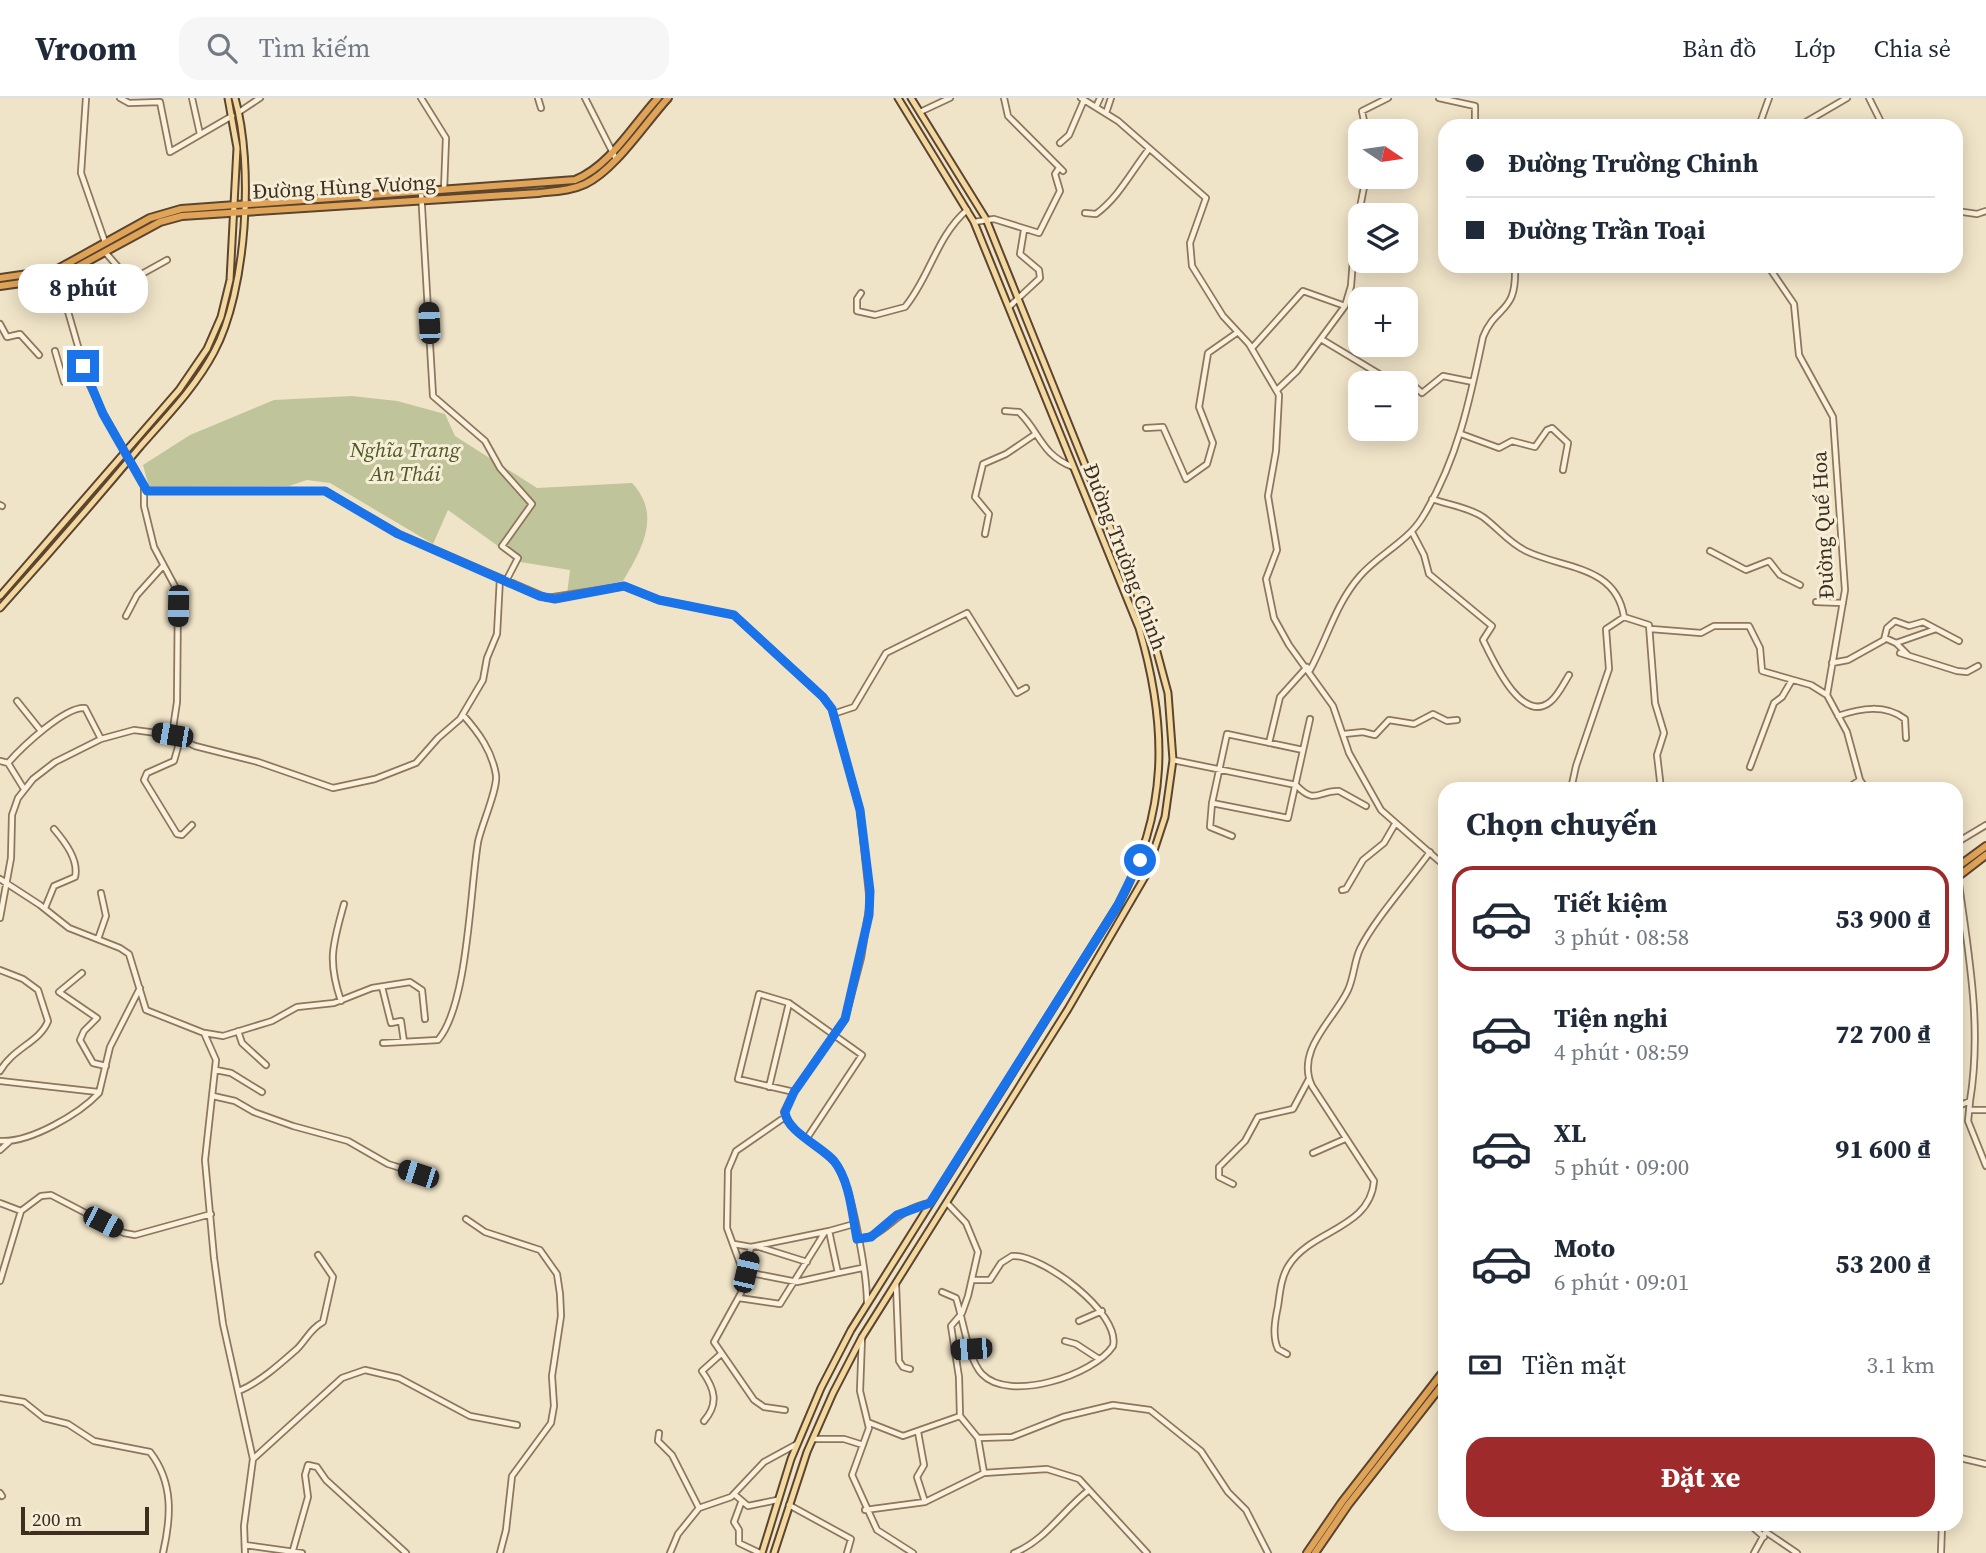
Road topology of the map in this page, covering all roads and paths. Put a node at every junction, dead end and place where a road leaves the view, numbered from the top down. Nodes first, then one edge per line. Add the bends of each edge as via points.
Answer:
1 (86, 98) edge
2 (120, 98) edge
3 (192, 98) edge
4 (228, 98) edge
5 (235, 98) edge
6 (260, 98) edge
7 (421, 98) edge
8 (538, 98) edge
9 (585, 98) edge
10 (658, 98) edge
11 (668, 98) edge
12 (898, 98) edge
13 (911, 98) edge
14 (950, 98) edge
15 (1004, 98) edge
16 (1100, 98) edge
17 (1111, 98) edge
18 (1388, 98) edge
19 (1439, 98) edge
20 (1769, 98) edge
21 (1847, 98) edge
22 (1869, 98) edge
23 (1082, 99) edge
24 (1096, 107) junction
25 (541, 108) dead end
26 (920, 111) junction
27 (1106, 113) junction
28 (1364, 119) edge
29 (1475, 119) edge
30 (1760, 119) edge
31 (1811, 119) edge
32 (1880, 119) edge
33 (237, 120) junction
34 (200, 134) junction
35 (1060, 143) dead end
36 (1149, 149) junction
37 (612, 151) junction
38 (615, 159) junction
39 (1364, 189) edge
40 (444, 190) junction
41 (421, 191) junction
42 (422, 200) junction
43 (243, 206) junction
44 (234, 207) junction
45 (968, 210) junction
46 (1986, 211) edge
47 (1963, 212) edge
48 (1085, 213) dead end
49 (986, 219) junction
50 (974, 222) junction
51 (1024, 230) junction
52 (106, 243) junction
53 (105, 252) junction
54 (167, 260) dead end
55 (1515, 273) edge
56 (1773, 273) edge
57 (57, 274) junction
58 (0, 278) edge
59 (131, 280) junction
60 (0, 286) edge
61 (861, 293) dead end
62 (116, 298) dead end
63 (1021, 300) junction
64 (1010, 306) junction
65 (1345, 306) junction
66 (0, 324) edge
67 (1238, 332) junction
68 (1321, 339) junction
69 (1251, 348) junction
70 (55, 351) dead end
71 (38, 355) dead end
72 (1374, 371) edge
73 (88, 381) junction
74 (1473, 382) junction
75 (1418, 389) edge
76 (1277, 390) junction
77 (1005, 411) dead end
78 (152, 422) junction
79 (158, 426) junction
80 (1146, 428) dead end
81 (1461, 434) junction
82 (1034, 435) junction
83 (125, 454) junction
84 (129, 460) junction
85 (1074, 467) junction
86 (1563, 470) dead end
87 (145, 488) junction
88 (1432, 499) junction
89 (1412, 532) junction
90 (985, 534) dead end
91 (1710, 551) dead end
92 (163, 566) junction
93 (500, 579) junction
94 (506, 581) junction
95 (1800, 585) dead end
96 (0, 596) edge
97 (1816, 602) dead end
98 (1843, 603) junction
99 (0, 608) edge
100 (126, 616) dead end
101 (1624, 617) junction
102 (1651, 629) junction
103 (1937, 629) junction
104 (1885, 638) junction
105 (1959, 641) dead end
106 (1896, 643) junction
107 (1900, 653) dead end
108 (1912, 659) junction
109 (1831, 663) junction
110 (1978, 666) dead end
111 (1308, 669) junction
112 (1569, 675) dead end
113 (1792, 680) junction
114 (1026, 688) dead end
115 (1827, 695) junction
116 (17, 701) dead end
117 (1170, 713) junction
118 (463, 715) junction
119 (833, 715) junction
120 (1158, 715) junction
121 (1838, 716) junction
122 (1310, 719) dead end
123 (1457, 720) dead end
124 (41, 731) junction
125 (1344, 734) junction
126 (172, 735) junction
127 (1906, 738) dead end
128 (101, 739) junction
129 (180, 740) junction
130 (1269, 743) junction
131 (1303, 750) junction
132 (1173, 760) junction
133 (0, 761) edge
134 (8, 763) junction
135 (1750, 766) dead end
136 (1220, 769) junction
137 (1860, 780) joint
138 (1573, 782) edge
139 (1660, 782) edge
140 (1857, 782) edge
141 (1296, 785) junction
142 (24, 789) junction
143 (1212, 803) junction
144 (1366, 806) dead end
145 (1395, 824) junction
146 (192, 825) dead end
147 (1986, 825) edge
148 (54, 829) dead end
149 (1232, 836) dead end
150 (1963, 839) edge
151 (1986, 846) edge
152 (1430, 852) junction
153 (1986, 855) edge
154 (1438, 860) edge
155 (1963, 863) edge
156 (1963, 876) edge
157 (0, 879) edge
158 (7, 883) junction
159 (1342, 890) dead end
160 (101, 893) dead end
161 (1123, 896) junction
162 (1133, 902) junction
163 (344, 904) dead end
164 (45, 908) junction
165 (0, 918) edge
166 (1963, 918) edge
167 (98, 939) junction
168 (0, 970) edge
169 (82, 972) dead end
170 (382, 987) junction
171 (141, 988) junction
172 (341, 1001) junction
173 (789, 1003) junction
174 (425, 1019) dead end
175 (237, 1031) junction
176 (204, 1033) junction
177 (836, 1035) junction
178 (404, 1042) junction
179 (383, 1044) dead end
180 (1986, 1053) edge
181 (1976, 1055) junction
182 (266, 1065) dead end
183 (106, 1066) junction
184 (0, 1070) edge
185 (216, 1070) junction
186 (1308, 1079) junction
187 (0, 1082) edge
188 (769, 1087) junction
189 (262, 1092) dead end
190 (794, 1092) junction
191 (99, 1093) junction
192 (213, 1096) junction
193 (1970, 1101) junction
194 (1963, 1104) edge
195 (1969, 1110) junction
196 (1986, 1110) edge
197 (785, 1117) junction
198 (807, 1138) junction
199 (1345, 1139) junction
200 (0, 1141) edge
201 (10, 1142) junction
202 (0, 1150) edge
203 (1312, 1153) dead end
204 (1986, 1166) edge
205 (433, 1178) dead end
206 (1233, 1184) dead end
207 (0, 1203) edge
208 (930, 1203) junction
209 (947, 1203) junction
210 (21, 1210) junction
211 (211, 1214) junction
212 (466, 1219) dead end
213 (854, 1224) junction
214 (827, 1231) junction
215 (810, 1235) junction
216 (857, 1239) junction
217 (905, 1243) junction
218 (734, 1244) junction
219 (818, 1245) junction
220 (753, 1247) junction
221 (917, 1251) junction
222 (318, 1255) dead end
223 (807, 1262) junction
224 (863, 1268) junction
225 (838, 1273) junction
226 (745, 1274) junction
227 (0, 1280) edge
228 (972, 1280) junction
229 (797, 1282) junction
230 (896, 1284) junction
231 (942, 1292) dead end
232 (738, 1298) junction
233 (867, 1304) junction
234 (1102, 1311) junction
235 (961, 1313) junction
236 (1079, 1321) dead end
237 (862, 1338) junction
238 (1065, 1341) dead end
239 (971, 1349) junction
240 (955, 1350) junction
241 (721, 1354) junction
242 (1287, 1354) dead end
243 (1099, 1359) junction
244 (910, 1369) dead end
245 (1438, 1378) edge
246 (1438, 1390) edge
247 (239, 1391) junction
248 (0, 1398) edge
249 (785, 1410) dead end
250 (960, 1416) junction
251 (704, 1422) dead end
252 (869, 1423) junction
253 (517, 1425) dead end
254 (918, 1432) junction
255 (659, 1433) dead end
256 (978, 1438) junction
257 (813, 1439) junction
258 (798, 1443) junction
259 (863, 1445) junction
260 (253, 1459) junction
261 (1963, 1459) edge
262 (1986, 1464) edge
263 (984, 1473) junction
264 (1089, 1490) junction
265 (734, 1494) junction
266 (777, 1500) junction
267 (925, 1502) junction
268 (741, 1503) junction
269 (788, 1504) junction
270 (699, 1508) junction
271 (865, 1510) junction
272 (1760, 1531) edge
273 (1766, 1531) edge
274 (1942, 1531) edge
275 (1765, 1534) junction
276 (244, 1545) junction
277 (293, 1550) junction
278 (163, 1553) edge
279 (244, 1553) edge
280 (302, 1553) edge
281 (406, 1553) edge
282 (500, 1553) edge
283 (670, 1553) edge
284 (761, 1553) edge
285 (774, 1553) edge
286 (847, 1553) edge
287 (913, 1553) edge
288 (1014, 1553) edge
289 (1147, 1553) edge
290 (1268, 1553) edge
291 (1307, 1553) edge
292 (1315, 1553) edge
293 (1754, 1553) edge
294 (1797, 1553) edge
295 (1941, 1553) edge

1 - 52 street via 81,173
2 - 34 street via 133,104 160,102 170,152
3 - 34 street
4 - 33 main road
5 - 33 main road
6 - 33 street
7 - 40 street via 446,138
8 - 25 street
9 - 37 street
10 - 37 highway, Đường Hùng Vương
11 - 38 highway, Đường Hùng Vương
12 - 45 main road, Đường Trường Chinh
13 - 26 main road, Đường Trường Chinh
14 - 26 street
15 - 51 street via 1008,116 1061,169 1055,174 1060,191 1041,231
16 - 24 street
17 - 27 street
18 - 28 street via 1362,112
19 - 29 street via 1475,106
20 - 30 street
21 - 31 street
22 - 32 street
23 - 24 street
23 - 35 street via 1069,135
24 - 27 street
26 - 49 main road, Đường Trường Chinh
27 - 36 street
33 - 34 street
33 - 43 main road via 245,161
33 - 44 main road
36 - 48 street via 1116,197 1096,214
36 - 67 street via 1206,198 1190,243 1191,264 1202,287
37 - 38 street
37 - 40 highway, Đường Hùng Vương via 589,174 566,182
38 - 42 highway, Đường Hùng Vương via 593,180 568,190
39 - 65 street
40 - 41 highway, Đường Hùng Vương
41 - 42 street
41 - 43 highway, Đường Hùng Vương
42 - 43 highway, Đường Hùng Vương
42 - 94 street via 433,396 485,441 500,468 532,504 502,546 518,558
43 - 44 highway, Đường Hùng Vương
43 - 79 main road via 237,283 221,336 194,382
44 - 52 highway, Đường Hùng Vương via 157,215
44 - 53 highway, Đường Hùng Vương via 160,222
44 - 78 main road via 230,280 218,325 192,371
45 - 50 main road, Đường Trường Chinh
45 - 61 street via 952,224 905,307 875,315 857,311
46 - 47 street
49 - 50 street
49 - 51 street via 1010,222
49 - 63 main road, Đường Trường Chinh
50 - 64 main road, Đường Trường Chinh
51 - 63 street via 1020,254 1041,275
52 - 57 highway, Đường Hùng Vương
53 - 57 highway, Đường Hùng Vương
53 - 59 street
54 - 59 street
55 - 74 street via 1513,298 1486,331
56 - 98 street, Đường Quế Hoa via 1794,304 1799,355 1833,417
57 - 58 highway, Đường Hùng Vương
57 - 60 highway, Đường Hùng Vương
57 - 73 street
59 - 62 street via 132,287
63 - 64 street
63 - 117 main road, Đường Trường Chinh via 1150,625
64 - 85 main road, Đường Trường Chinh
65 - 68 street
65 - 69 street via 1303,290
66 - 71 street via 8,337 20,334
67 - 69 street
67 - 80 street via 1210,350 1205,365 1199,407 1213,438 1207,464 1186,479 1163,427
68 - 72 street
68 - 76 street
69 - 76 street
70 - 73 street via 64,382
73 - 83 street
74 - 75 street via 1443,376 1422,393
74 - 81 street
76 - 111 street via 1280,402 1268,496 1277,550 1266,586 1278,627
77 - 82 street via 1021,413
78 - 79 main road
78 - 83 main road
79 - 84 main road
81 - 86 street via 1499,448 1512,440 1535,447 1552,428 1568,443
81 - 88 street
82 - 85 street via 1062,463
82 - 90 street via 983,464 975,497 989,514
83 - 84 street
83 - 96 main road
84 - 87 street
84 - 99 main road
85 - 120 main road, Đường Trường Chinh via 1139,628
87 - 92 street via 146,517
87 - 93 street via 149,492 325,491 398,534
88 - 89 street
88 - 101 street via 1480,515 1528,552 1601,578 1615,594
89 - 111 street via 1369,566 1346,593
89 - 112 street via 1429,574 1492,625 1483,640 1495,668 1514,692 1539,707 1551,701
91 - 95 street via 1746,570 1769,561 1780,575
92 - 100 street via 137,595
92 - 126 street via 178,592 177,702
93 - 94 street
93 - 118 street via 498,634 483,680
94 - 119 street via 555,599 624,586 659,600 734,615 823,697
97 - 98 street
98 - 109 street, Đường Quế Hoa
101 - 102 street
101 - 138 street via 1606,629 1609,669
102 - 113 street via 1701,633 1714,626 1749,626 1759,648 1762,671
102 - 139 street via 1655,703 1664,733 1657,755
103 - 104 street via 1923,622 1909,626 1895,621
103 - 105 street
103 - 106 street
104 - 106 street
104 - 109 street via 1848,660
106 - 108 street
107 - 108 street
108 - 110 street via 1967,672
109 - 115 street, Đường Quế Hoa
111 - 125 street via 1333,706
111 - 130 street via 1279,699
113 - 115 street
113 - 135 street via 1774,703
114 - 119 street via 1017,693 968,613 886,653 855,707
115 - 121 street
116 - 124 street
117 - 120 main road
117 - 132 main road, Đường Trường Chinh
118 - 129 street via 416,763 334,788
118 - 178 street via 483,739 496,780 478,844 472,912 447,1026 433,1043
119 - 177 street via 860,810 870,903 851,1002
120 - 161 main road, Đường Trường Chinh via 1161,760 1154,814
121 - 127 street via 1888,710 1905,719
121 - 137 street
122 - 131 street
123 - 125 street via 1433,714 1413,724 1389,720 1376,735
124 - 128 street via 82,707
124 - 134 street
125 - 145 street via 1371,795
126 - 128 street via 134,730
126 - 129 street
128 - 142 street via 55,762
129 - 146 street via 174,761 147,773 144,779 177,834
130 - 131 street
130 - 136 street via 1227,734
131 - 141 street
132 - 136 street
132 - 162 main road, Đường Trường Chinh via 1162,831
133 - 134 street
134 - 142 street
136 - 141 street
136 - 143 street
137 - 140 street
141 - 143 street via 1288,818
141 - 144 street via 1314,797 1339,790
142 - 158 street via 12,815
143 - 149 street via 1210,827
145 - 152 street
145 - 159 street via 1384,844 1363,860
147 - 150 street
148 - 164 street via 76,869 75,877 54,886
151 - 155 highway
152 - 154 street
152 - 186 street via 1361,947 1348,990 1308,1060
153 - 156 highway
157 - 158 street
158 - 164 street
158 - 165 street
160 - 167 street via 106,916
161 - 162 main road
161 - 208 main road, Đường Trường Chinh
162 - 209 main road, Đường Trường Chinh
163 - 172 street via 332,971
164 - 167 street via 69,929
166 - 181 street via 1975,1007
167 - 171 street via 129,954
168 - 184 street via 38,990 48,1021 37,1038 25,1042
169 - 183 street via 60,992 97,1018 80,1040 93,1063
170 - 172 street
170 - 174 street via 410,982 419,986
170 - 178 street via 391,1023 401,1022
171 - 176 street via 149,1012
171 - 183 street via 110,1047
172 - 175 street via 297,1007
173 - 177 street
173 - 188 street
173 - 188 street via 761,995 756,998 738,1073 740,1081
175 - 176 street via 220,1036
175 - 182 street
176 - 185 street
177 - 190 street
177 - 198 street via 862,1058
178 - 179 street
180 - 181 street
181 - 193 street
183 - 191 street
185 - 189 street via 231,1073
185 - 192 street
186 - 199 street
186 - 206 street via 1293,1109 1258,1116 1245,1141 1219,1167 1219,1177
187 - 191 street
188 - 190 street
190 - 197 street
191 - 201 street via 48,1128
192 - 205 street via 348,1141 388,1164
192 - 211 street via 205,1160
193 - 194 street
193 - 195 street
195 - 196 street
195 - 204 street via 1968,1121
197 - 198 street
197 - 218 street via 733,1156 725,1206
198 - 213 street via 839,1170
199 - 203 street
199 - 242 street via 1372,1177 1373,1186 1356,1218 1301,1253 1286,1271 1275,1334 1278,1349
200 - 201 street
201 - 202 street
207 - 210 street
208 - 216 street via 897,1215 871,1237
208 - 217 main road, Đường Trường Chinh
209 - 221 main road, Đường Trường Chinh
209 - 228 street via 966,1223 977,1247
210 - 211 street via 41,1196 51,1195 135,1235
210 - 227 street
211 - 247 street via 223,1324
212 - 282 street via 485,1232 540,1250 557,1274 560,1294 553,1414 547,1432 512,1476
213 - 214 street
213 - 216 street
214 - 215 street
214 - 219 street
214 - 225 street
215 - 219 street
215 - 220 street
216 - 224 street
217 - 221 main road
217 - 233 main road, Đường Trường Chinh
218 - 220 street
218 - 226 street
219 - 223 street
220 - 223 street
220 - 226 street
221 - 230 main road, Đường Trường Chinh
222 - 247 street via 333,1277 323,1322 256,1383
223 - 229 street
224 - 225 street
224 - 233 street
225 - 229 street
226 - 229 street
226 - 232 street
228 - 234 street via 990,1280 1004,1260 1021,1256 1070,1285
228 - 235 street
229 - 232 street via 778,1306
230 - 237 main road, Đường Trường Chinh
230 - 244 street via 899,1361
231 - 235 street via 955,1297
232 - 241 street via 715,1340
233 - 258 main road, Đường Trường Chinh via 821,1388
234 - 236 street
234 - 243 street via 1113,1328 1115,1342
235 - 239 street
235 - 240 street via 951,1326
237 - 252 street via 860,1391
237 - 257 main road, Đường Trường Chinh
238 - 243 street
239 - 240 street
239 - 243 street via 984,1376 997,1384 1016,1386 1054,1381
240 - 250 street
241 - 249 street via 754,1400
241 - 251 street via 702,1371 715,1396
245 - 291 highway
246 - 292 highway
247 - 260 street
248 - 278 street via 24,1402 44,1418 68,1424 94,1441 150,1452 169,1496 170,1520
250 - 254 street
250 - 256 street
252 - 254 street via 899,1436
252 - 259 street
253 - 260 street via 470,1416 399,1378 365,1370 342,1378
254 - 267 street via 924,1465 917,1477
255 - 270 street via 658,1442 672,1455
256 - 263 street
256 - 290 street via 1012,1437 1063,1417 1113,1405 1150,1410 1201,1451 1228,1492 1247,1510
257 - 259 street via 844,1438
257 - 269 main road, Đường Trường Chinh
258 - 265 street via 764,1462
258 - 266 main road, Đường Trường Chinh
259 - 271 street via 852,1472
260 - 276 street
261 - 262 street
263 - 264 street via 1046,1469 1074,1476
263 - 267 street
264 - 288 street via 1063,1511 1046,1533
264 - 289 street
265 - 268 street
265 - 270 street
266 - 268 street via 748,1506
266 - 284 main road, Đường Trường Chinh
267 - 271 street
268 - 284 street via 734,1522 739,1544
269 - 285 main road, Đường Trường Chinh
269 - 286 street via 851,1539
270 - 283 street via 678,1534
271 - 287 street via 881,1535
272 - 275 street
273 - 275 street
274 - 295 street
275 - 293 street
275 - 294 street
276 - 277 street
276 - 279 street
277 - 280 street
277 - 281 street via 308,1497 308,1465 317,1467

